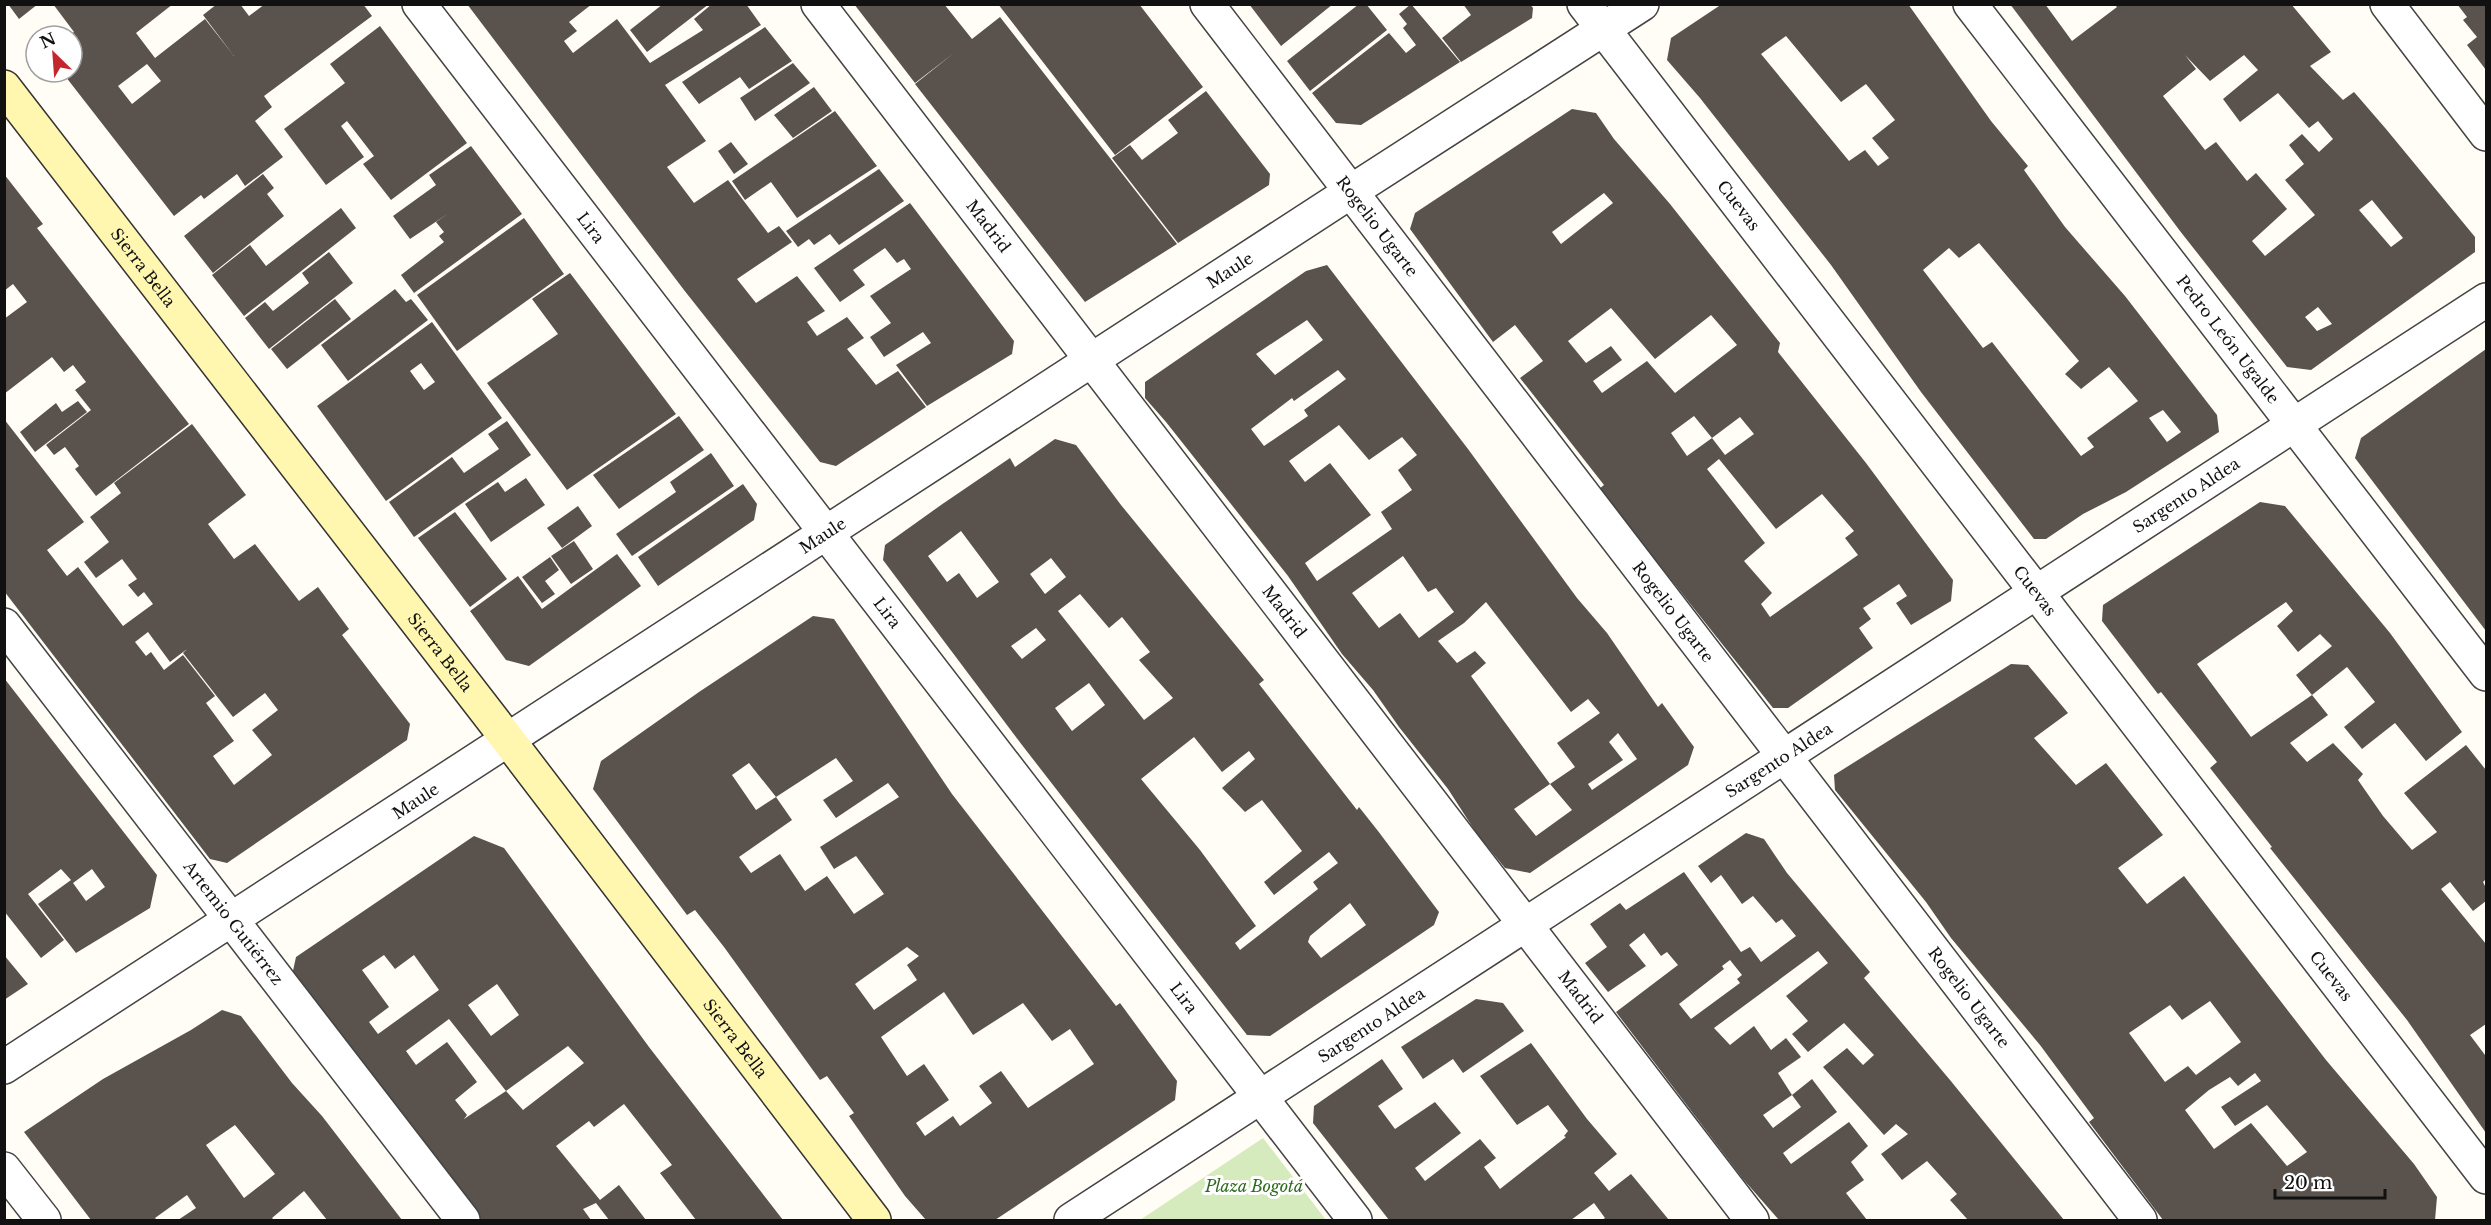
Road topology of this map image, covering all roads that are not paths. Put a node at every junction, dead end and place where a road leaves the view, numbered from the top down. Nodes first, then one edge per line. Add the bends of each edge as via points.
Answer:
1 (419, 4) edge
2 (818, 4) edge
3 (1207, 4) edge
4 (1642, 4) edge
5 (1970, 4) edge
6 (2387, 4) edge
7 (1594, 17) edge
8 (4, 87) edge
9 (2487, 134) edge
10 (1350, 190) junction
11 (2487, 300) edge
12 (1092, 360) junction
13 (2295, 425) junction
14 (828, 533) junction
15 (2037, 593) junction
16 (4, 625) edge
17 (2487, 674) edge
18 (509, 741) junction
19 (1785, 757) junction
20 (233, 920) junction
21 (1525, 925) junction
22 (4, 1066) edge
23 (1261, 1098) junction
24 (4, 1169) edge
25 (2487, 1177) edge
26 (44, 1221) edge
27 (463, 1221) edge
28 (874, 1221) edge
29 (1071, 1221) edge
30 (1355, 1221) edge
31 (1752, 1221) edge
32 (2140, 1221) edge

1 - 14 street, Lira
2 - 12 street, Madrid
3 - 10 street, Rogelio Ugarte
4 - 7 street, Maule
5 - 13 street, Pedro León Ugalde
6 - 9 street
7 - 10 street, Maule
7 - 15 street, Cuevas
8 - 18 main road, Sierra Bella
10 - 12 street, Maule
10 - 19 street, Rogelio Ugarte
11 - 13 street, Sargento Aldea
12 - 14 street, Maule
12 - 21 street, Madrid
13 - 15 street, Sargento Aldea
13 - 17 street, Pedro León Ugalde
14 - 18 street, Maule
14 - 23 street, Lira
15 - 19 street, Sargento Aldea
15 - 25 street, Cuevas
16 - 20 street, Artemio Gutiérrez
18 - 20 street, Maule
18 - 28 main road, Sierra Bella
19 - 21 street, Sargento Aldea
19 - 32 street, Rogelio Ugarte
20 - 22 street, Maule
20 - 27 street, Artemio Gutiérrez
21 - 23 street, Sargento Aldea
21 - 31 street, Madrid
23 - 29 street, Sargento Aldea
23 - 30 street, Lira
24 - 26 street

